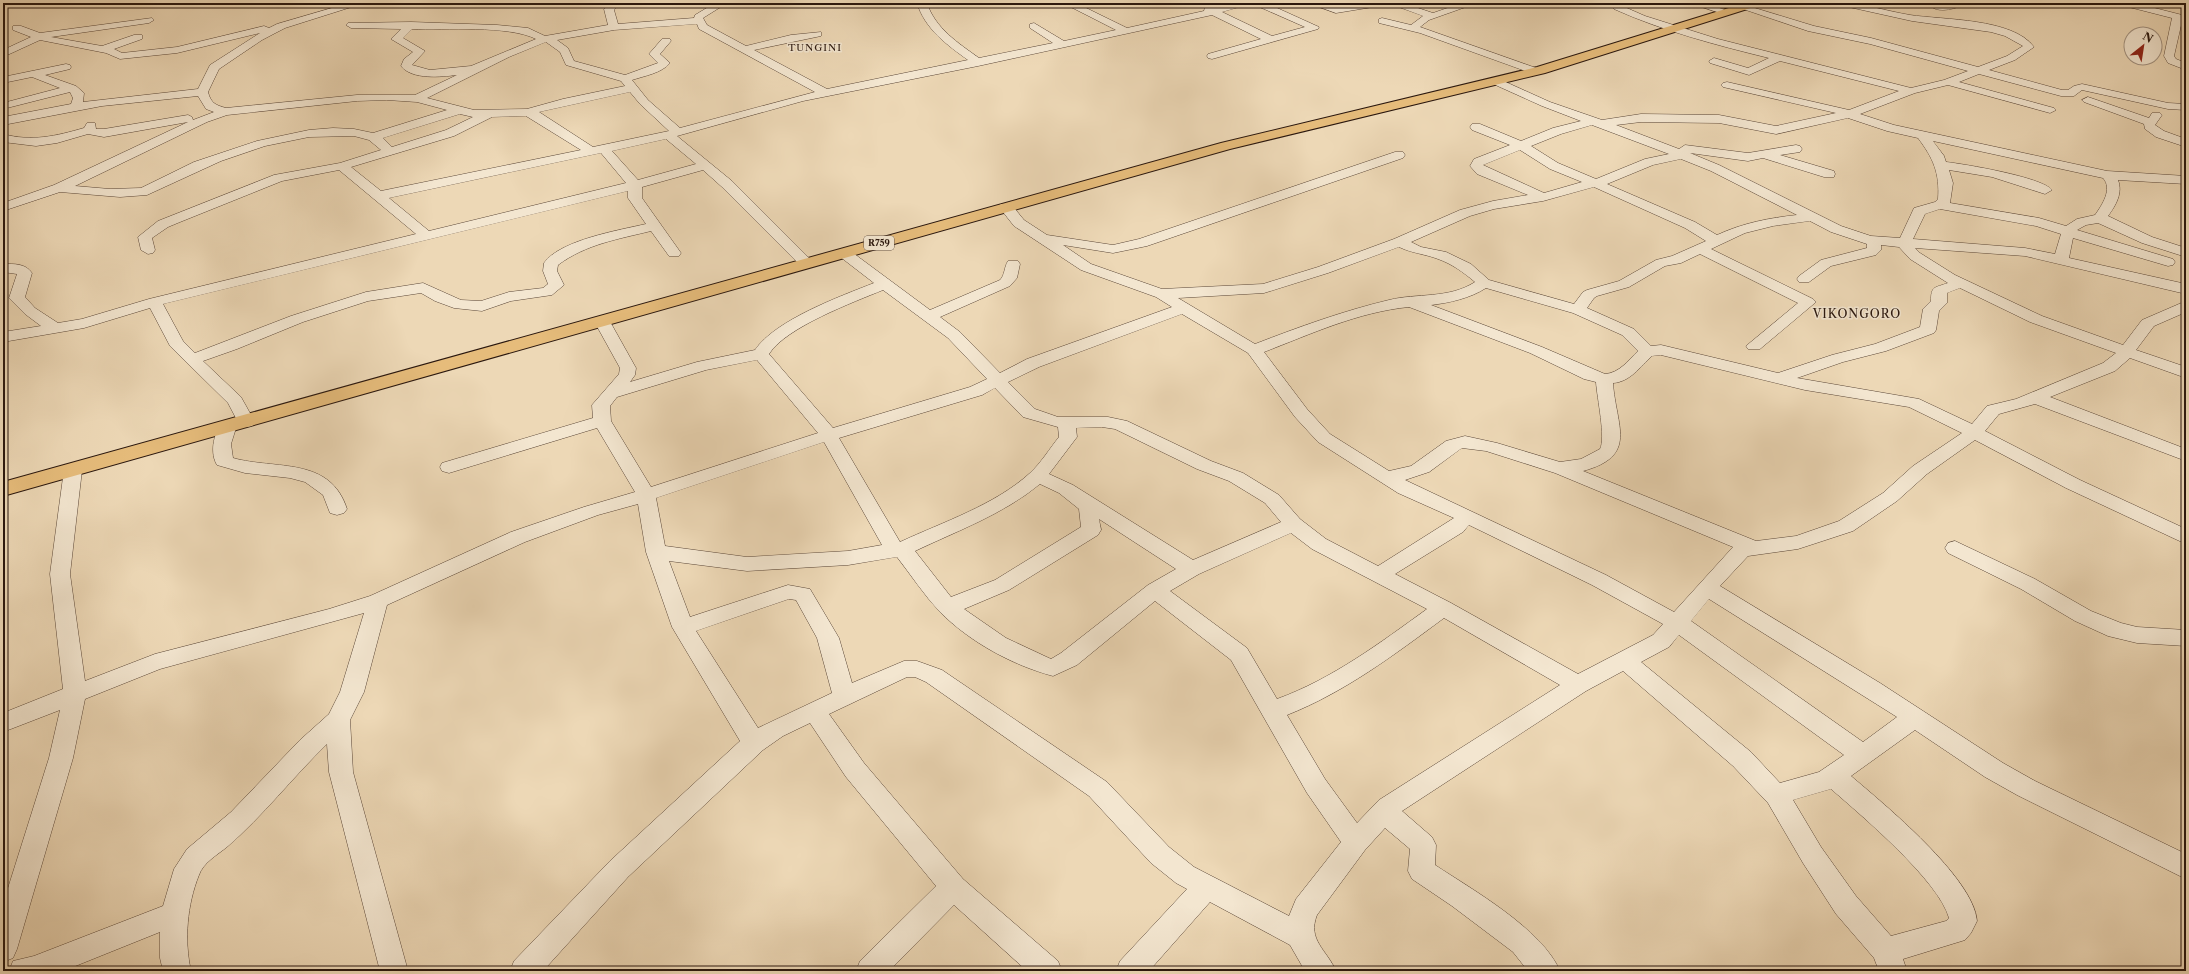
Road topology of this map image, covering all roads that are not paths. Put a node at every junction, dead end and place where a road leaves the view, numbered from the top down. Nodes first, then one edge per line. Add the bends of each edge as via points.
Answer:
1 (359, 3) edge
2 (616, 3) edge
3 (722, 3) edge
4 (922, 3) edge
5 (1068, 3) edge
6 (1249, 3) edge
7 (1258, 3) edge
8 (1313, 3) edge
9 (1379, 3) edge
10 (1394, 3) edge
11 (1472, 3) edge
12 (1695, 3) edge
13 (1843, 3) edge
14 (1960, 3) edge
15 (2124, 3) edge
16 (1200, 6) dead end
17 (1617, 7) dead end
18 (1751, 7) edge
19 (1937, 7) dead end
20 (1212, 11) junction
21 (1726, 12) junction
22 (2178, 14) edge
23 (1434, 16) junction
24 (1806, 17) dead end
25 (149, 20) dead end
26 (699, 21) junction
27 (1382, 21) dead end
28 (43, 25) dead end
29 (350, 25) dead end
30 (411, 25) junction
31 (281, 26) junction
32 (1034, 26) dead end
33 (614, 27) junction
34 (1413, 28) junction
35 (1675, 29) junction
36 (1126, 31) junction
37 (817, 34) dead end
38 (126, 35) dead end
39 (40, 36) junction
40 (138, 37) dead end
41 (546, 38) junction
42 (1270, 39) junction
43 (666, 41) dead end
44 (1880, 43) junction
45 (1062, 44) junction
46 (81, 45) junction
47 (747, 48) junction
48 (104, 49) junction
49 (1863, 51) dead end
50 (3, 54) edge
51 (1212, 56) dead end
52 (1778, 58) junction
53 (1714, 61) dead end
54 (978, 63) junction
55 (1816, 66) junction
56 (2186, 67) edge
57 (478, 68) junction
58 (1977, 70) junction
59 (1535, 71) junction
60 (1874, 72) dead end
61 (33, 74) junction
62 (625, 79) junction
63 (3, 80) edge
64 (1494, 81) junction
65 (1948, 82) junction
66 (1727, 85) dead end
67 (72, 88) junction
68 (634, 88) junction
69 (1911, 91) junction
70 (202, 92) junction
71 (826, 93) junction
72 (2061, 93) junction
73 (417, 100) junction
74 (2163, 105) junction
75 (3, 106) edge
76 (76, 106) junction
77 (2186, 106) edge
78 (2050, 110) dead end
79 (457, 111) junction
80 (222, 112) junction
81 (527, 112) junction
82 (488, 114) junction
83 (1849, 114) junction
84 (3, 121) edge
85 (1596, 122) junction
86 (2150, 122) junction
87 (1476, 127) dead end
88 (673, 134) junction
89 (1921, 134) junction
90 (3, 138) edge
91 (373, 138) junction
92 (2186, 143) edge
93 (1656, 144) junction
94 (1521, 145) junction
95 (1796, 149) dead end
96 (389, 150) junction
97 (597, 150) junction
98 (1399, 155) dead end
99 (1681, 155) junction
100 (1765, 155) junction
101 (342, 166) junction
102 (704, 166) junction
103 (1942, 166) junction
104 (1829, 174) dead end
105 (2107, 174) junction
106 (2186, 180) edge
107 (1594, 182) junction
108 (636, 185) junction
109 (59, 188) junction
110 (2045, 190) dead end
111 (378, 196) junction
112 (1543, 197) junction
113 (1940, 205) junction
114 (3, 207) edge
115 (1006, 207) junction
116 (1811, 217) junction
117 (2101, 218) junction
118 (655, 226) junction
119 (2068, 231) junction
120 (426, 235) junction
121 (1039, 237) junction
122 (1716, 241) junction
123 (1400, 242) junction
124 (1874, 242) junction
125 (1904, 244) junction
126 (148, 250) dead end
127 (1700, 250) junction
128 (2186, 252) edge
129 (674, 253) dead end
130 (844, 253) junction
131 (2060, 259) junction
132 (2168, 262) dead end
133 (807, 264) junction
134 (1013, 264) dead end
135 (3, 268) edge
136 (1804, 280) dead end
137 (1484, 283) junction
138 (1960, 283) junction
139 (884, 284) junction
140 (2182, 287) edge
141 (1161, 294) junction
142 (154, 302) junction
143 (1413, 302) junction
144 (2186, 306) edge
145 (1183, 308) junction
146 (1578, 310) junction
147 (929, 316) junction
148 (602, 321) junction
149 (55, 328) junction
150 (3, 337) edge
151 (1754, 346) dead end
152 (1254, 350) junction
153 (1648, 351) junction
154 (2126, 353) junction
155 (761, 354) junction
156 (192, 359) junction
157 (2186, 373) edge
158 (1778, 379) junction
159 (998, 380) junction
160 (1604, 380) junction
161 (612, 393) junction
162 (2036, 398) junction
163 (602, 421) junction
164 (246, 422) junction
165 (1066, 423) junction
166 (227, 428) junction
167 (1974, 433) junction
168 (829, 435) junction
169 (2186, 455) edge
170 (450, 467) dead end
171 (1558, 468) junction
172 (73, 470) junction
173 (1038, 476) junction
174 (1386, 477) junction
175 (3, 489) edge
176 (1066, 489) junction
177 (646, 495) junction
178 (336, 509) dead end
179 (1467, 516) junction
180 (1293, 524) junction
181 (2186, 536) edge
182 (1753, 548) junction
183 (1955, 548) dead end
184 (899, 550) junction
185 (656, 552) junction
186 (1192, 569) junction
187 (1379, 575) junction
188 (1706, 588) junction
189 (1155, 590) junction
190 (378, 601) junction
191 (948, 607) junction
192 (1444, 608) junction
193 (1676, 622) junction
194 (683, 627) junction
195 (2186, 638) edge
196 (1625, 661) junction
197 (1578, 685) junction
198 (74, 694) junction
199 (844, 696) junction
200 (814, 710) junction
201 (1271, 711) junction
202 (1915, 717) junction
203 (338, 720) junction
204 (3, 723) edge
205 (754, 743) junction
206 (1863, 755) junction
207 (1833, 776) junction
208 (1777, 796) junction
209 (1384, 810) junction
210 (1356, 842) junction
211 (2186, 867) edge
212 (953, 887) junction
213 (1206, 887) junction
214 (174, 914) junction
215 (1300, 936) junction
216 (3, 949) edge
217 (1889, 961) edge
218 (23, 971) edge
219 (177, 971) edge
220 (394, 971) edge
221 (524, 971) edge
222 (870, 971) edge
223 (1048, 971) edge
224 (1130, 971) edge
225 (1322, 971) edge
226 (1546, 971) edge

1 - 31 street
2 - 33 street via 609,9
3 - 26 street via 699,16
4 - 54 street via 929,20 954,45
5 - 36 street
6 - 20 street
7 - 42 street via 1314,27
8 - 9 street via 1336,10
10 - 23 street
11 - 23 street
12 - 21 street
13 - 58 street via 1912,18 1992,29 2018,36 2029,47 2011,58
14 - 19 street
15 - 22 street
16 - 20 street
17 - 35 street
18 - 21 main road, R759
18 - 24 street
18 - 44 street via 1812,29
20 - 36 street
20 - 42 street
21 - 35 main road, R759
22 - 56 street via 2169,56 2176,63
23 - 34 street via 1421,20
25 - 39 street
26 - 33 street
26 - 47 street via 707,29
27 - 34 street
28 - 39 street via 12,28
29 - 30 street
30 - 41 street via 520,30
30 - 57 street via 396,39 420,51 408,61 408,68 424,72 457,72
31 - 48 street via 164,51 120,56
31 - 70 street via 214,67
32 - 45 street
33 - 41 street
34 - 59 street
35 - 52 street
35 - 59 main road, R759
36 - 45 street
37 - 47 street
38 - 46 street
39 - 46 street
39 - 50 street
40 - 48 street
41 - 57 street
41 - 62 street via 564,50 570,63
42 - 51 street
43 - 62 street via 654,54 665,63
44 - 49 street
44 - 58 street
45 - 54 street
46 - 48 street
46 - 61 street via 61,60
47 - 71 street
52 - 53 street via 1749,72
52 - 55 street
54 - 71 street
55 - 60 street
55 - 69 street
57 - 73 street
58 - 65 street
58 - 72 street
59 - 64 main road, R759
61 - 63 street
61 - 67 street
62 - 68 street
64 - 85 street via 1537,101
64 - 115 main road, R759 via 1226,146
65 - 69 street
65 - 78 street
66 - 83 street
67 - 75 street
67 - 76 street via 78,93
68 - 81 street
68 - 88 street
69 - 83 street
70 - 76 street via 155,95
70 - 80 street via 210,108
71 - 88 street
72 - 74 street via 2070,94 2082,87
72 - 86 street via 2108,106
73 - 79 street
73 - 80 street via 357,98
74 - 77 street
74 - 86 street
76 - 84 street
79 - 82 street
79 - 91 street
80 - 90 street via 104,133 94,133 90,128 47,142 28,144
80 - 109 street
81 - 82 street
81 - 97 street
82 - 96 street via 450,133
83 - 85 street via 1776,130 1719,119 1641,118
83 - 89 street
85 - 93 street
85 - 94 street via 1557,131
86 - 92 street via 2149,126 2160,134
87 - 94 street
88 - 97 street
88 - 102 street
89 - 103 street via 1938,156
89 - 105 street
91 - 96 street
91 - 109 street via 343,131 282,138 199,165 142,192
93 - 99 street
93 - 100 street via 1748,157
94 - 107 street via 1554,166
94 - 112 street via 1484,159 1476,166 1482,171
95 - 100 street
96 - 101 street
97 - 108 street
97 - 111 street
98 - 121 street via 1142,243 1114,248
99 - 107 street via 1649,162 1610,179
99 - 116 street via 1758,188
100 - 104 street
101 - 111 street
101 - 126 street via 279,178 169,221 145,237
102 - 108 street
102 - 133 street via 727,184
103 - 110 street via 2000,174
103 - 113 street via 1946,183 1945,200
105 - 106 street
105 - 117 street via 2113,186 2112,196
107 - 112 street
107 - 122 street via 1690,225
108 - 118 street via 635,198
108 - 120 street
109 - 114 street
111 - 120 street
112 - 123 street via 1493,205 1465,213
113 - 119 street via 2028,219
113 - 125 street via 1919,211
115 - 121 street via 1019,223
115 - 130 main road, R759
116 - 122 street via 1772,222 1740,230
116 - 124 street
117 - 119 street via 2084,220 2073,225
117 - 128 street via 2147,240
118 - 129 street
118 - 156 street via 581,245 558,257 551,263 550,271 556,285 547,292 509,297 482,306 470,306 440,298 422,288 413,288 334,306
119 - 131 street
119 - 132 street
120 - 142 street
121 - 141 street via 1086,266
122 - 127 street
123 - 137 street via 1466,267
123 - 141 street via 1264,288
124 - 125 street
124 - 136 street via 1874,250 1871,252 1826,263
125 - 131 street via 2025,252
125 - 138 street via 1920,259
127 - 146 street via 1662,263 1624,284 1592,293
127 - 151 street via 1808,302
130 - 133 main road, R759
130 - 139 street
131 - 140 street
133 - 148 main road, R759
134 - 147 street via 1010,278 1005,283
135 - 149 street via 20,269 25,273 17,298 30,312
137 - 143 street via 1473,290 1442,299
137 - 146 street
138 - 154 street via 2036,319
138 - 158 street via 1939,291 1938,303 1930,309 1928,330 1880,348 1838,358
139 - 147 street
139 - 155 street via 779,333 762,347
141 - 145 street
142 - 149 street
142 - 156 street via 176,343
143 - 152 street via 1391,304 1344,316
143 - 160 street via 1536,350
144 - 154 street via 2148,323
145 - 152 street via 1221,328
145 - 159 street via 1033,363
146 - 153 street via 1628,332
147 - 159 street via 954,335
148 - 161 street via 628,368 627,375
148 - 164 main road, R759
149 - 150 street
152 - 174 street via 1301,413 1324,438
153 - 158 street via 1661,350 1687,355
153 - 160 street via 1625,373
154 - 157 street
154 - 162 street via 2109,367
155 - 161 street via 703,366
155 - 168 street
156 - 164 street via 235,401
158 - 167 street via 1827,390 1913,403
159 - 165 street via 1029,413 1042,419
159 - 168 street via 976,391
160 - 171 street via 1607,410 1613,428 1611,447 1603,458 1583,466
161 - 163 street via 601,405
162 - 167 street via 1994,410
162 - 169 street
163 - 170 street
163 - 177 street
164 - 166 main road, R759
165 - 173 street via 1068,437
165 - 180 street via 1109,422 1121,425 1204,465 1236,477 1272,499
166 - 172 main road, R759
166 - 178 street via 222,444 224,461 245,467 288,471 307,477 324,485 332,493
167 - 181 street via 2072,484
167 - 182 street via 1920,470 1890,498 1846,526 1798,542
168 - 177 street
168 - 184 street
171 - 174 street via 1466,441 1458,442 1421,469 1400,476
171 - 182 street
172 - 175 main road, R759
172 - 198 street via 60,574
173 - 176 street
173 - 184 street via 1021,490 990,508
174 - 179 street via 1406,489
176 - 186 street
176 - 191 street via 1088,507 1091,530 1002,585
177 - 185 street
177 - 190 street via 591,510 518,538
179 - 187 street via 1456,527
179 - 193 street via 1599,580
180 - 186 street
180 - 187 street via 1319,544
182 - 188 street via 1737,554
183 - 195 street via 2005,572 2083,616 2116,630 2137,635
184 - 185 street via 848,558 747,564
184 - 191 street
185 - 194 street
186 - 189 street
187 - 192 street
188 - 193 street
188 - 202 street via 1820,656
189 - 191 street via 1069,659 1053,668 1041,666 982,633
189 - 201 street via 1239,654
190 - 198 street via 332,616 155,662
190 - 203 street via 352,692
192 - 197 street
192 - 201 street via 1369,662 1300,700
193 - 196 street via 1661,641
193 - 206 street
194 - 199 street via 788,592 803,594 828,638
194 - 205 street
196 - 197 street
196 - 208 street via 1742,759
197 - 209 street
198 - 204 street
198 - 216 street via 61,758
199 - 200 street
199 - 213 street via 904,669 917,669 934,676 1098,789 1160,855 1185,875
200 - 205 street via 775,729
200 - 212 street via 855,770
201 - 210 street via 1316,786
202 - 206 street
202 - 211 street via 1994,770 2026,788
203 - 214 street via 240,820 196,857 187,869
203 - 220 street via 341,772
205 - 221 street via 619,869
206 - 207 street
207 - 208 street via 1826,781 1794,788
207 - 217 street via 1905,840 1948,889 1963,914 1962,922 1955,931
208 - 217 street via 1812,855
209 - 210 street
209 - 226 street via 1423,845 1421,871 1462,897 1523,943
210 - 215 street via 1306,908 1300,923
212 - 222 street
212 - 223 street
213 - 215 street
213 - 224 street
214 - 218 street
214 - 219 street via 174,958
215 - 225 street via 1304,947

